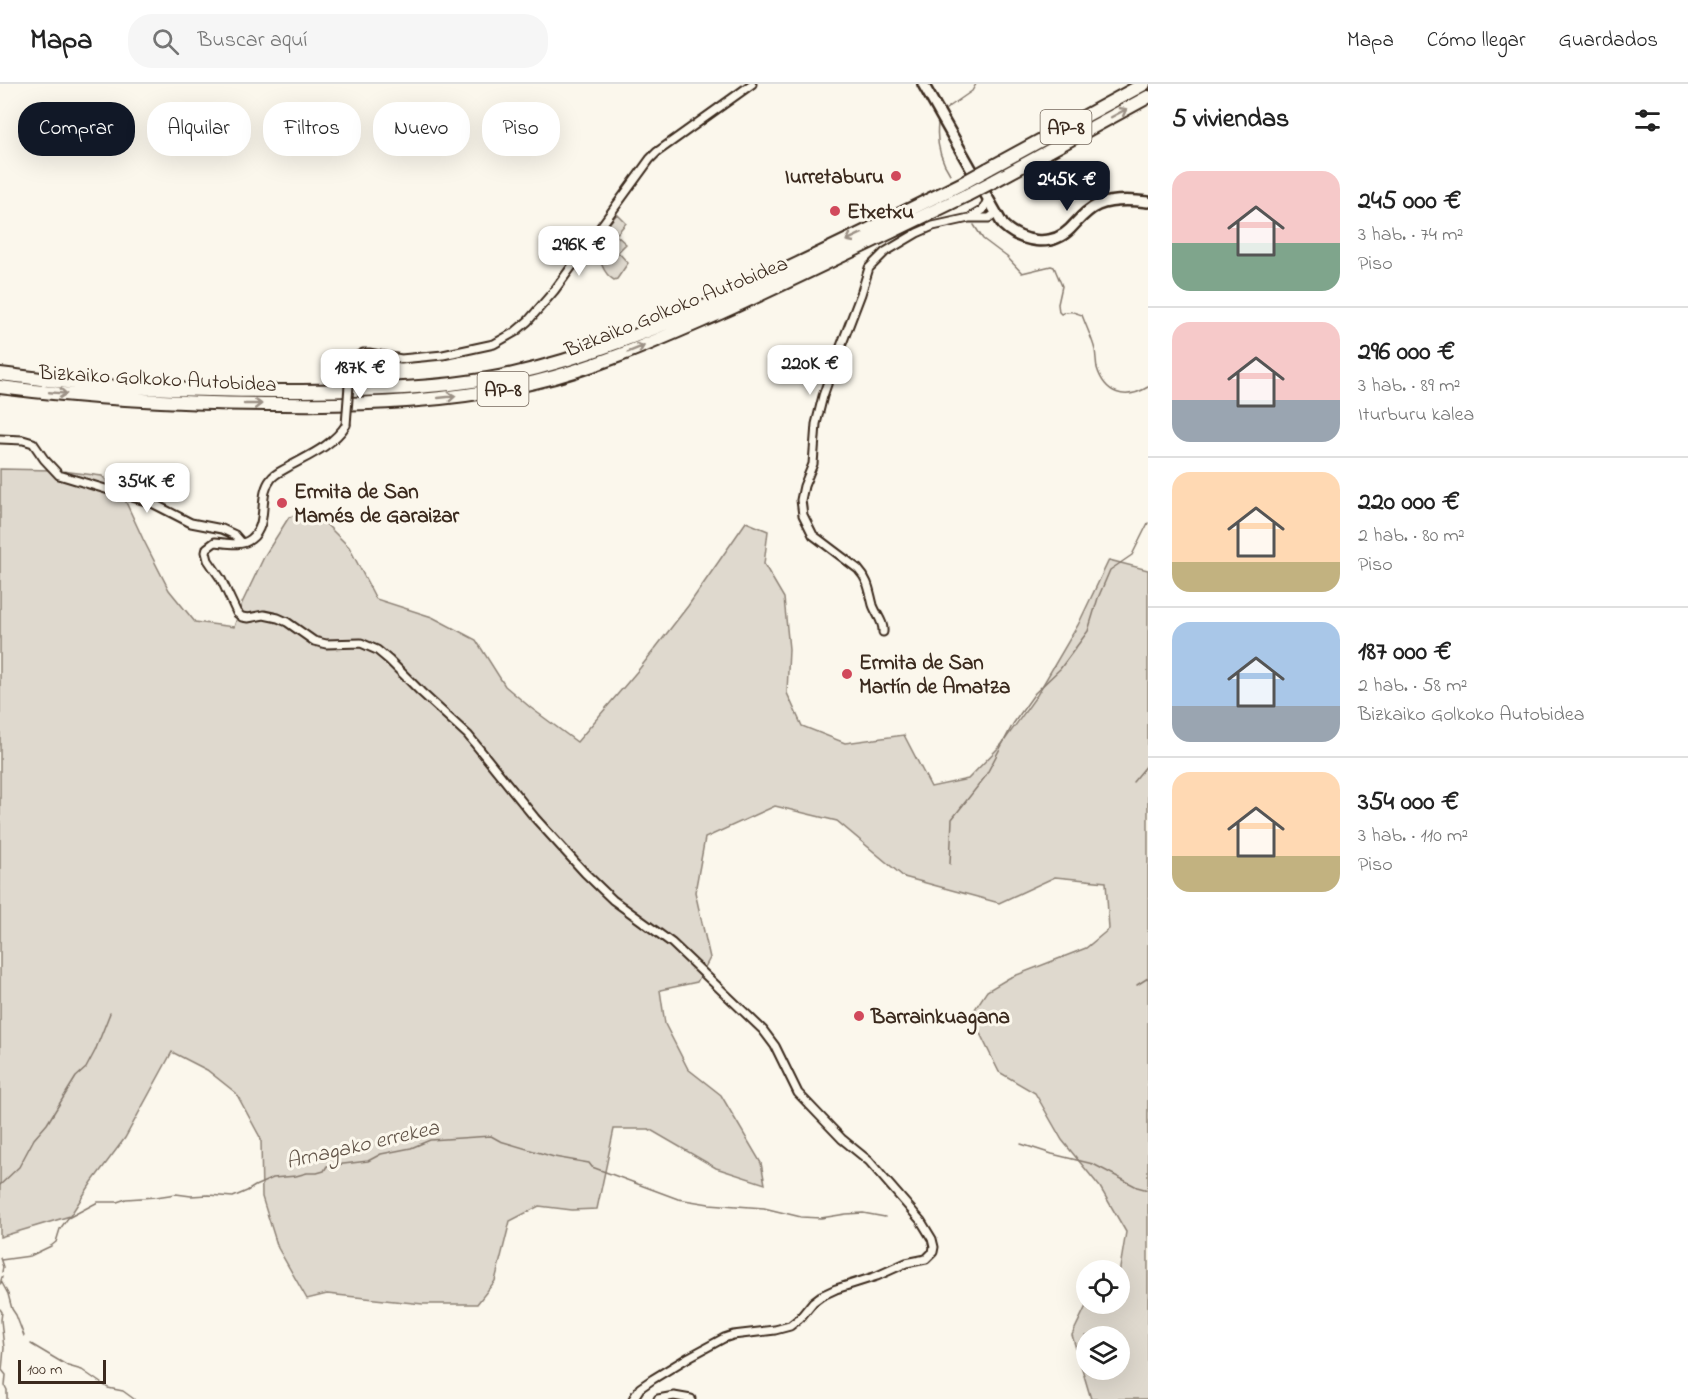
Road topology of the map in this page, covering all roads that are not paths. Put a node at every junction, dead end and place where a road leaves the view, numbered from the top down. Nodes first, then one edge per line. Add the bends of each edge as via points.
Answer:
1 (752, 84) edge
2 (923, 84) edge
3 (1144, 84) edge
4 (1148, 97) edge
5 (965, 189) junction
6 (988, 200) junction
7 (1148, 202) edge
8 (995, 212) junction
9 (981, 216) junction
10 (1009, 231) junction
11 (0, 374) edge
12 (0, 387) edge
13 (0, 439) edge
14 (242, 543) junction
15 (883, 632) dead end
16 (637, 1395) edge
17 (633, 1399) edge
18 (658, 1399) edge
19 (690, 1399) edge

1 - 14 street, bridge via 650,159 554,291 515,332 494,344 424,358 401,359 369,353 354,358 346,425 338,436 272,477 265,489 261,525 251,539
2 - 6 street
3 - 5 highway, Bizkaiko Golkoko Autobidea / AP-8, bridge via 988,169
5 -> 4 highway, Bizkaiko Golkoko Autobidea / AP-8, bridge via 994,181
5 -> 11 highway, Bizkaiko Golkoko Autobidea / AP-8 via 681,317 598,350 513,374 445,385 368,390 236,391 104,386
12 -> 5 highway, Bizkaiko Golkoko Autobidea / AP-8 via 97,397 238,404 383,403 480,394 536,382 634,349 778,286
6 - 8 street
6 - 9 street
7 - 10 street via 1107,202 1096,206 1062,236 1051,239 1028,240
8 - 9 street via 992,217
8 - 10 street
9 - 10 street
9 - 15 street via 917,233 885,252 869,268 816,424 813,464 801,500 802,515 813,535 863,575
13 - 14 street via 33,443 59,475 152,503 191,524 222,529
14 - 16 street via 215,542 206,552 237,614 287,621 320,643 361,643 377,650 400,669 468,735 585,873 613,900 672,943 763,1030 798,1093 869,1161 932,1239 933,1252 926,1258 829,1292 790,1326 724,1338 643,1385
16 - 17 street
18 - 19 street

